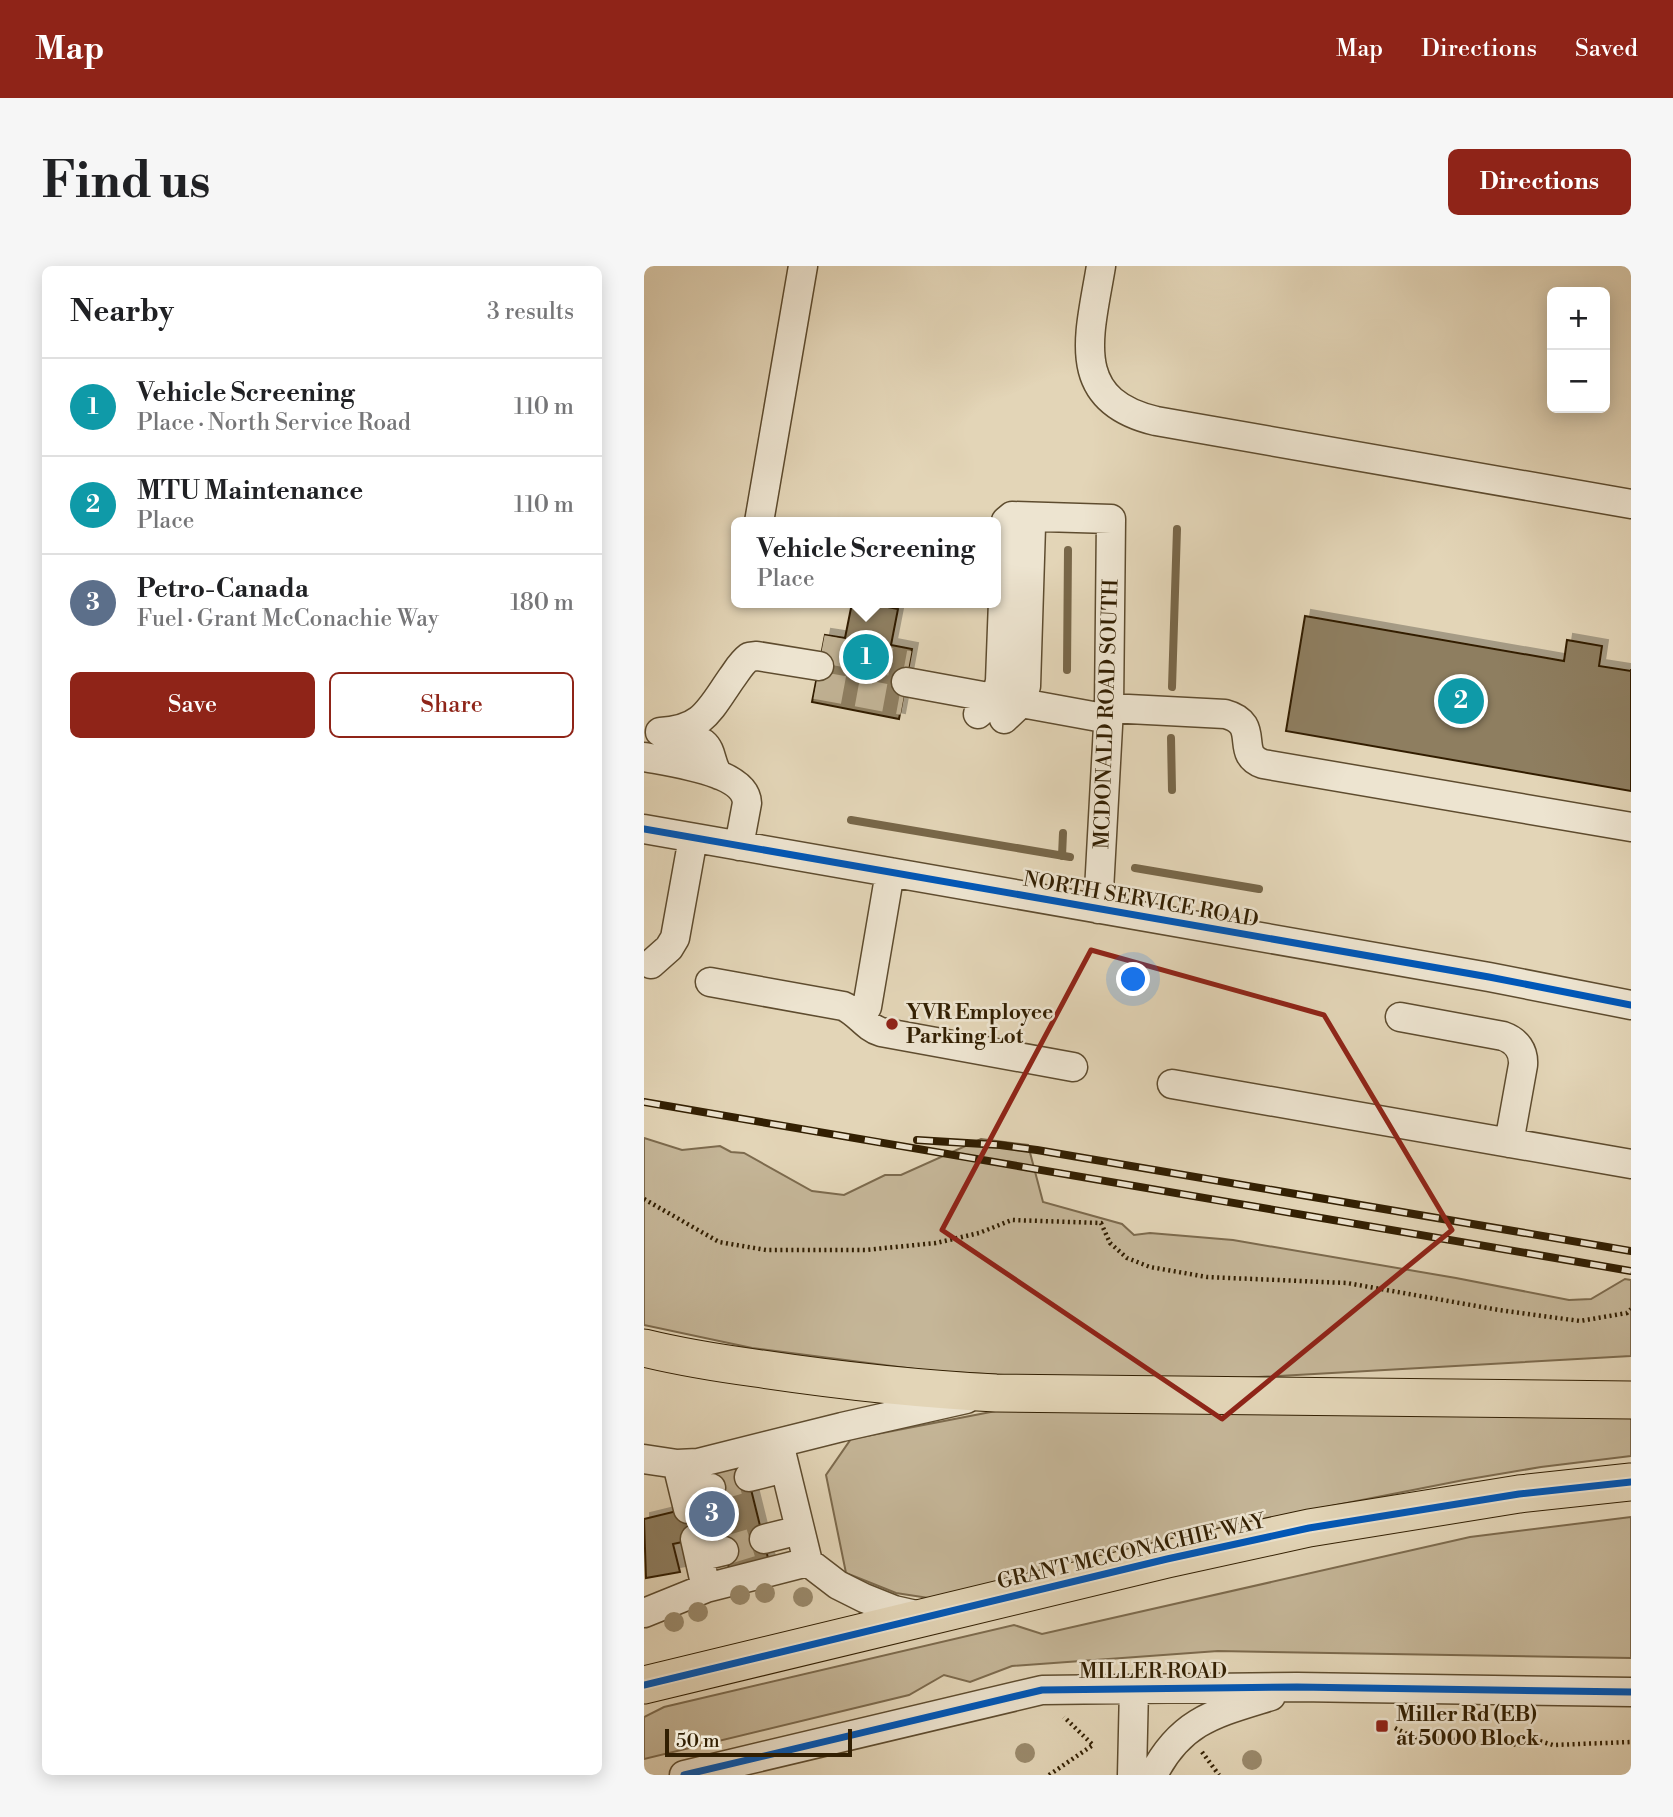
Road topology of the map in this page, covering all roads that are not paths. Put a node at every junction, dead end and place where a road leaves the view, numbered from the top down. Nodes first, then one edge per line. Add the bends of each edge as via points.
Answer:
1 (803, 266) edge
2 (1101, 266) edge
3 (1631, 504) edge
4 (760, 517) edge
5 (1017, 518) edge
6 (989, 608) edge
7 (819, 667) tunnel mouth
8 (906, 683) tunnel mouth
9 (998, 699) junction
10 (1109, 713) junction
11 (652, 730) edge
12 (644, 757) edge
13 (719, 775) junction
14 (1631, 827) edge
15 (644, 829) edge
16 (687, 836) junction
17 (740, 846) junction
18 (882, 870) junction
19 (1098, 909) junction
20 (648, 967) edge
21 (710, 982) dead end
22 (1631, 1004) edge
23 (855, 1014) junction
24 (1399, 1017) dead end
25 (1073, 1067) dead end
26 (1172, 1084) dead end
27 (1509, 1143) junction
28 (1631, 1164) edge
29 (644, 1349) edge
30 (996, 1393) junction
31 (1631, 1393) edge
32 (1546, 1399) junction
33 (1631, 1400) edge
34 (782, 1455) junction
35 (644, 1459) edge
36 (677, 1464) junction
37 (748, 1477) tunnel mouth
38 (1631, 1482) edge
39 (694, 1497) dead end
40 (800, 1530) junction
41 (764, 1539) tunnel mouth
42 (706, 1549) dead end
43 (808, 1562) junction
44 (706, 1588) junction
45 (644, 1613) edge
46 (927, 1617) junction
47 (644, 1685) edge
48 (1297, 1687) junction
49 (1134, 1688) junction
50 (1629, 1691) edge
51 (684, 1775) edge
52 (1132, 1775) edge
53 (1153, 1775) edge

1 - 4 street
2 - 3 street via 1089,360 1107,396 1126,412
5 - 9 street via 1035,519
5 - 10 street, MCDONALD ROAD SOUTH via 1111,519
6 - 9 street
7 - 11 street via 757,656 738,669 695,724 686,729
8 - 9 street
9 - 10 street via 1072,712
10 - 14 street via 1225,714 1242,721 1251,756 1263,764
10 - 19 street, MCDONALD ROAD SOUTH
11 - 13 street via 703,743
12 - 13 street
13 - 17 street via 747,796
15 - 16 street, NORTH SERVICE ROAD
16 - 17 street, NORTH SERVICE ROAD
16 - 20 street via 675,938
17 - 18 street, NORTH SERVICE ROAD
18 - 19 street, NORTH SERVICE ROAD
18 - 23 street via 867,1007
19 - 22 street, NORTH SERVICE ROAD
21 - 23 street
23 - 25 street via 881,1032
24 - 27 street via 1503,1036 1516,1043 1523,1065
26 - 27 street
27 - 28 street
29 - 30 main road via 873,1384
30 - 32 main road
30 - 34 street via 842,1427
31 - 32 main road
32 - 33 main road
34 - 36 street
34 - 37 street
34 - 40 street
35 - 36 street
36 - 39 street
38 - 46 main road, GRANT MCCONACHIE WAY via 1519,1494 1310,1528
40 - 41 street
40 - 43 street
42 - 44 street
43 - 44 street
43 - 46 street via 864,1598
44 - 45 street
46 - 47 main road, GRANT MCCONACHIE WAY
48 - 49 street, MILLER ROAD
48 - 50 street, MILLER ROAD
48 - 53 street via 1212,1715 1175,1740
49 - 51 street, MILLER ROAD via 1016,1695
49 - 52 street

